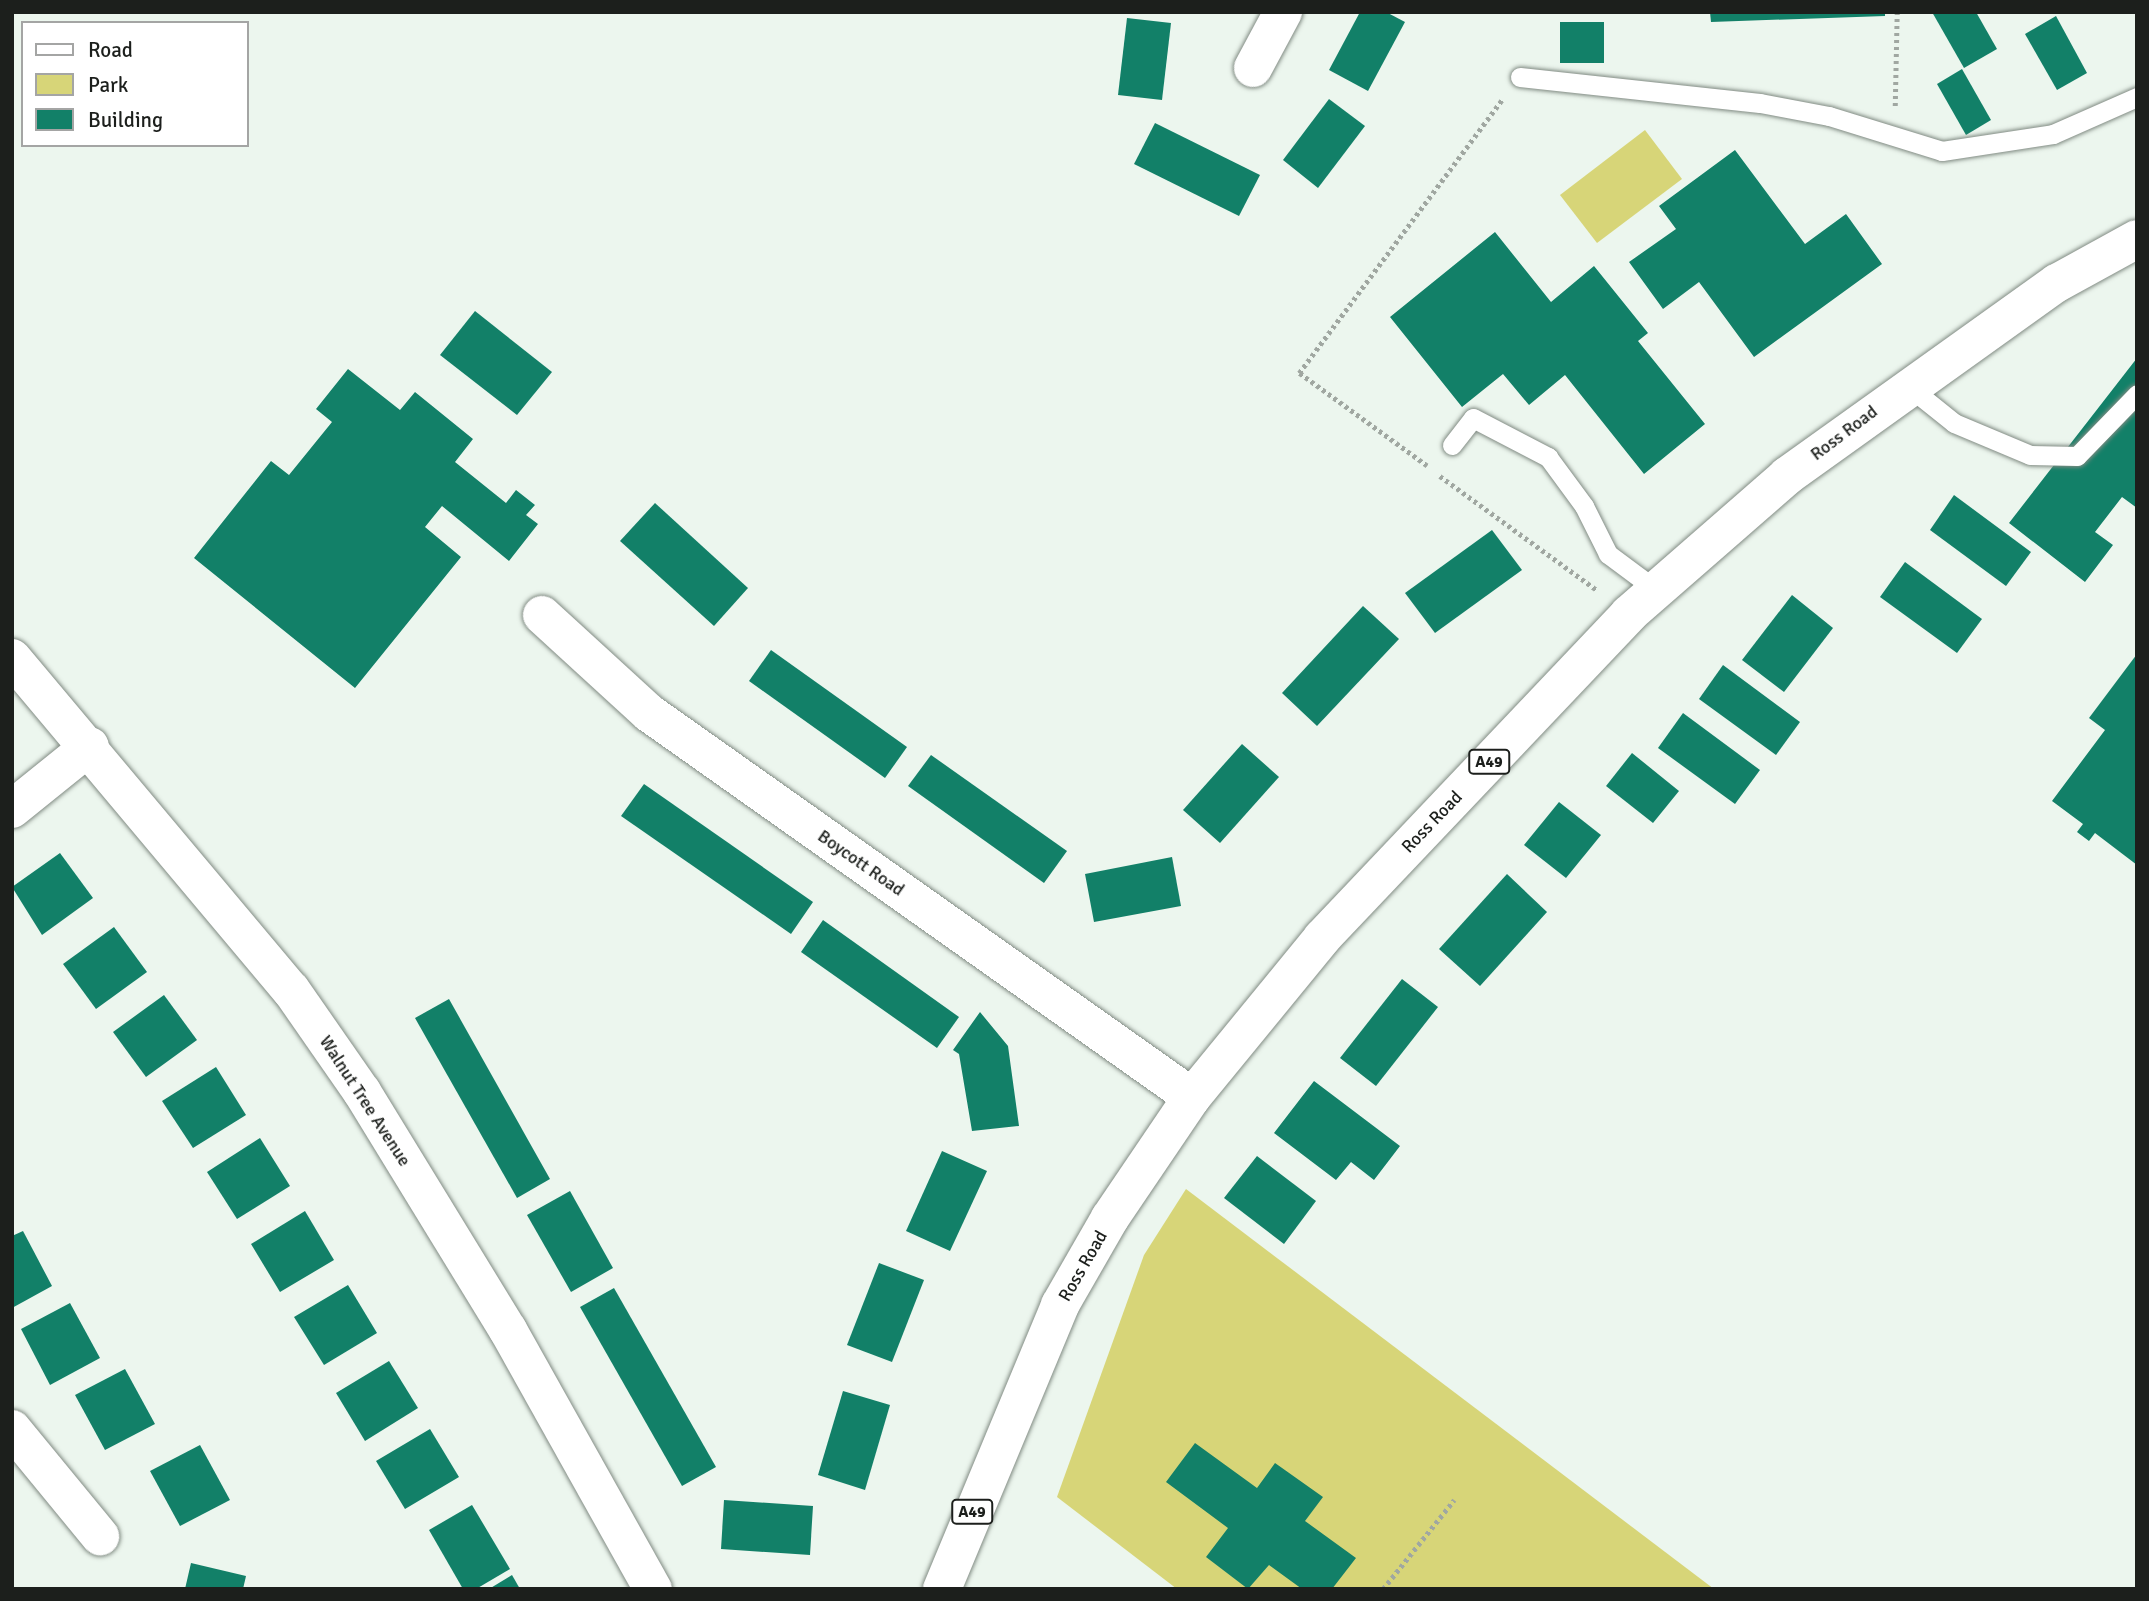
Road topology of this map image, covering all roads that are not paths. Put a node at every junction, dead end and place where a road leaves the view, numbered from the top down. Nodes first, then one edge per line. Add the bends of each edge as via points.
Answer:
1 (1283, 12) edge
2 (1253, 68) dead end
3 (1520, 77) road end
4 (2137, 97) edge
5 (2137, 239) edge
6 (1908, 386) junction
7 (2137, 394) edge
8 (1452, 444) dead end
9 (1642, 602) junction
10 (542, 615) dead end
11 (12, 658) edge
12 (90, 746) junction
13 (12, 809) edge
14 (1192, 1097) junction
15 (12, 1429) edge
16 (100, 1536) dead end
17 (653, 1589) edge
18 (943, 1589) edge

1 - 2 main road
3 - 4 lane via 1760,103 1829,116 1942,151 1994,147 2053,134
5 - 6 main road, Ross Road / A49 via 2057,284
6 - 7 lane via 1954,423 2030,455 2077,456
6 - 9 main road, Ross Road / A49 via 1787,476
8 - 9 lane via 1474,418 1548,457 1584,506 1608,554
9 - 14 main road, Ross Road / A49 via 1322,938
10 - 14 main road, Boycott Road via 649,713
11 - 12 main road, Walnut Tree Avenue
12 - 13 main road
12 - 17 main road, Walnut Tree Avenue via 291,990 362,1093 508,1330
14 - 18 main road, Ross Road / A49 via 1060,1305 1002,1435
15 - 16 main road

